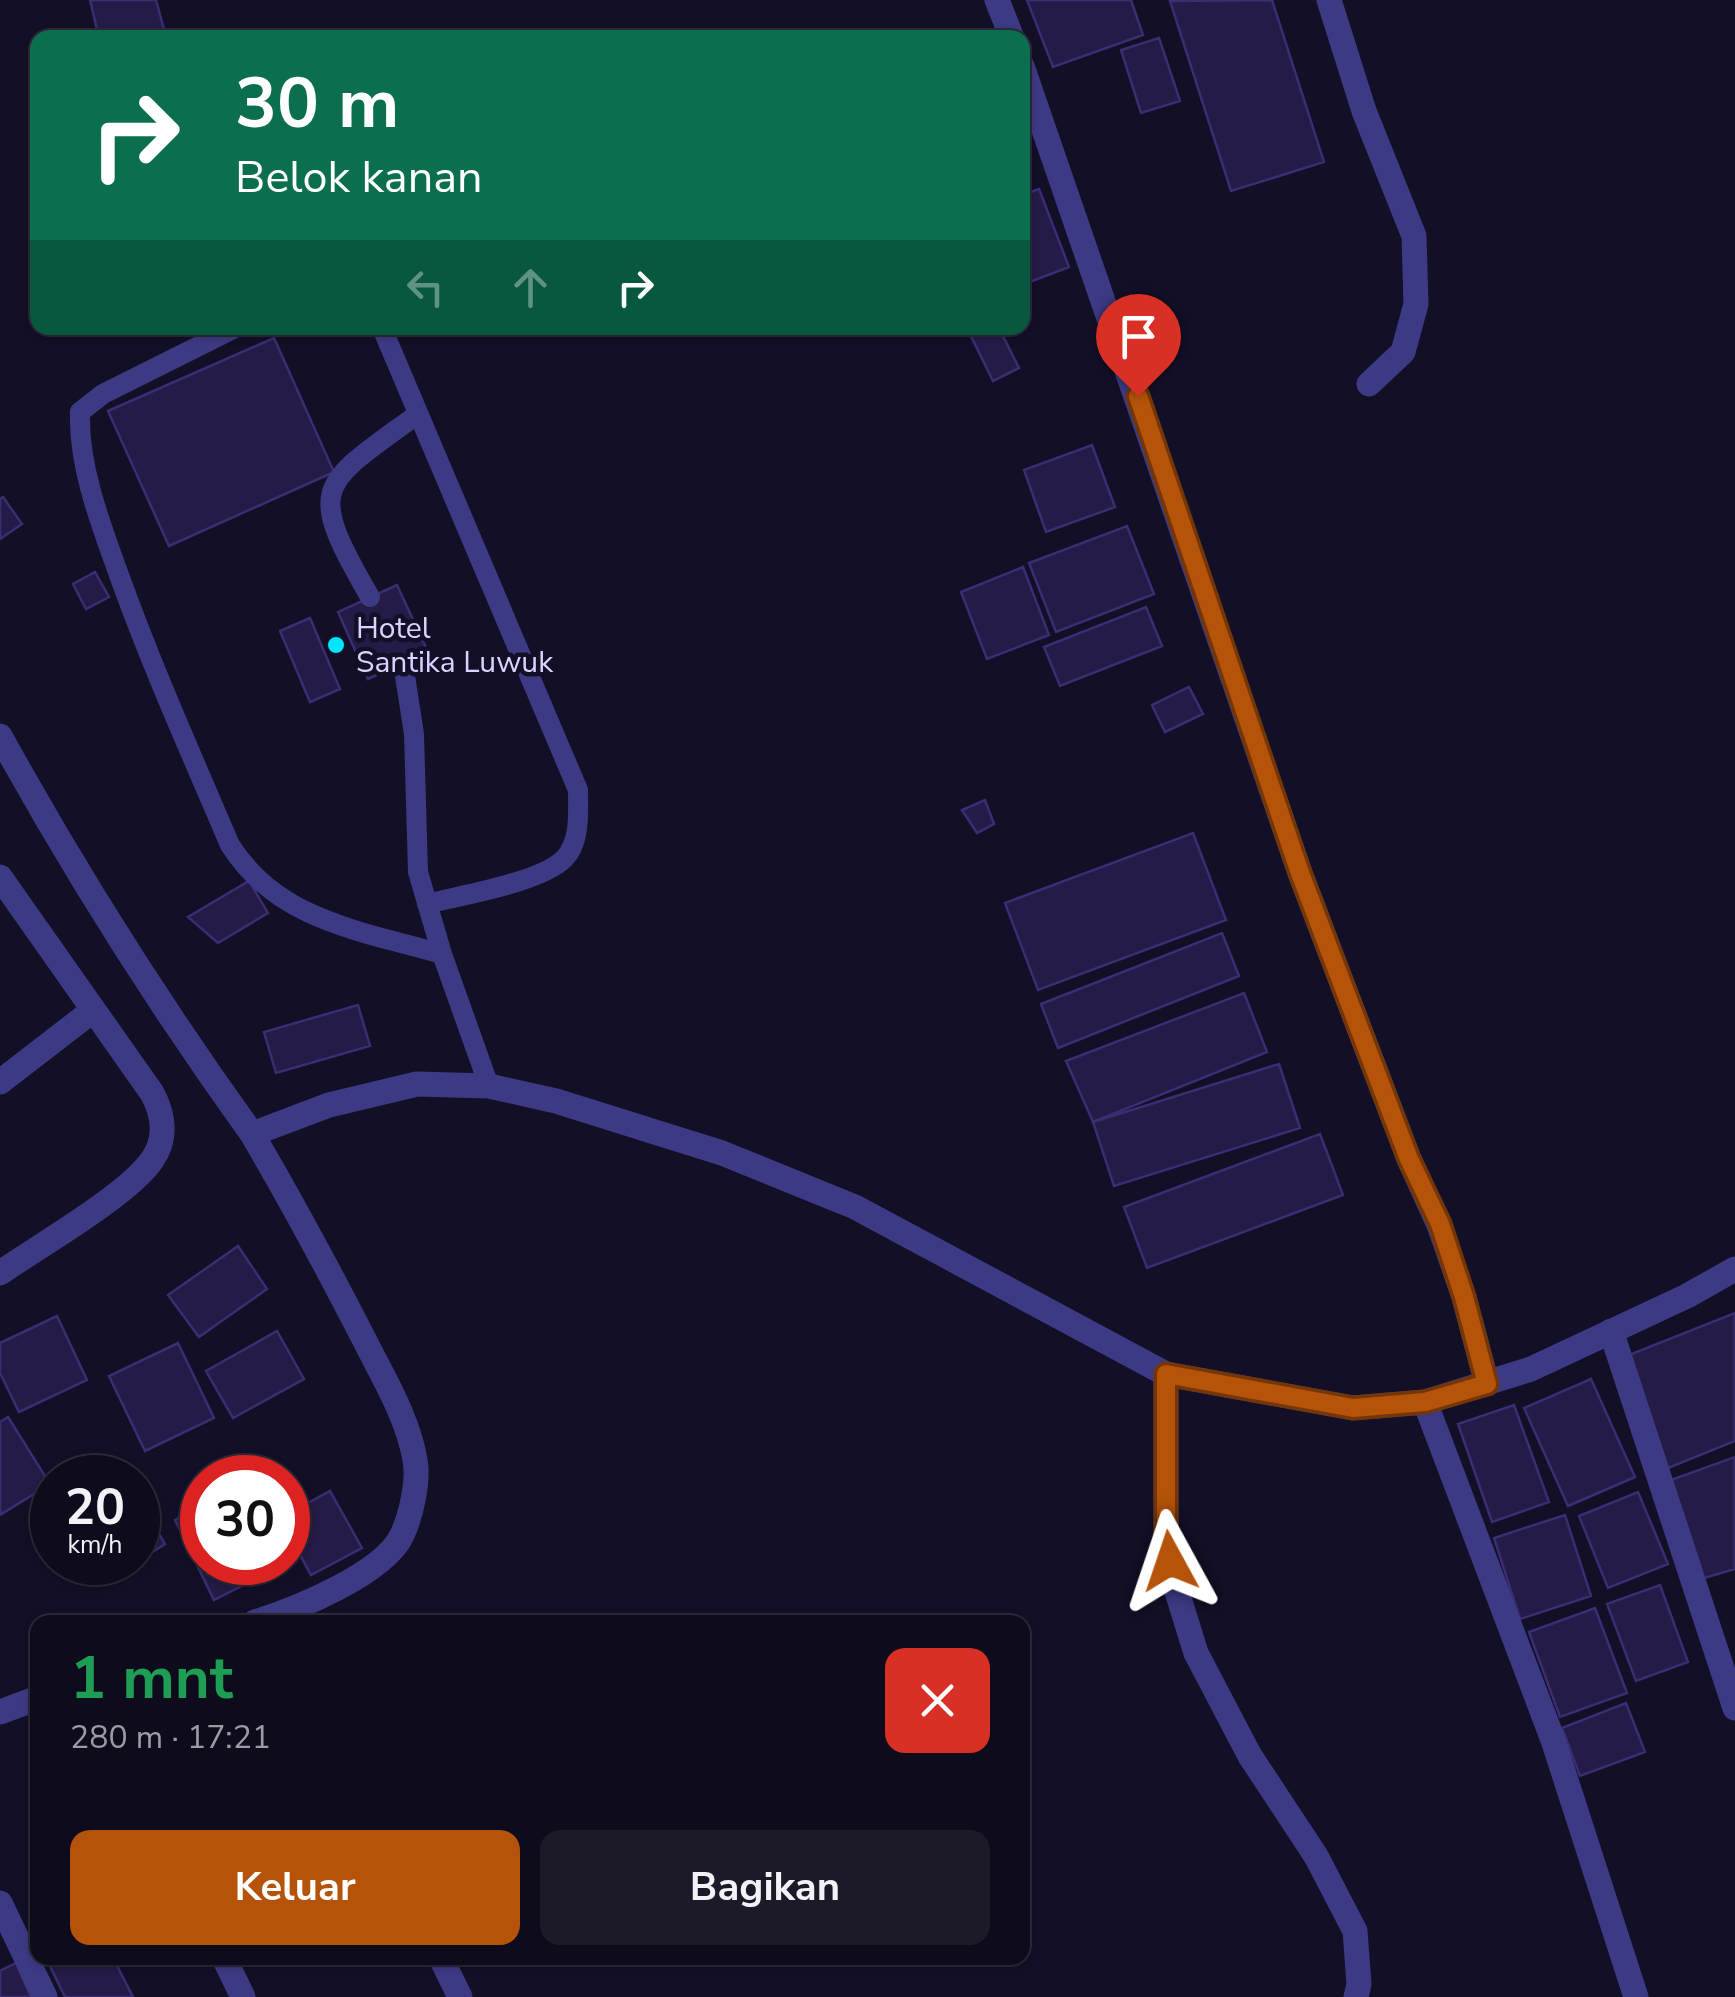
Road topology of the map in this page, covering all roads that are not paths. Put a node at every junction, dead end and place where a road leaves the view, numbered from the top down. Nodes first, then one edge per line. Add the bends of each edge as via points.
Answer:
1 (997, 0) edge
2 (1328, 0) edge
3 (1009, 30) edge
4 (1030, 89) edge
5 (220, 335) edge
6 (385, 335) edge
7 (1369, 384) dead end
8 (418, 414) junction
9 (370, 597) dead end
10 (402, 663) dead end
11 (2, 746) edge
12 (0, 877) edge
13 (427, 904) junction
14 (442, 954) junction
15 (92, 1011) junction
16 (0, 1082) edge
17 (490, 1086) junction
18 (252, 1134) junction
19 (1735, 1268) edge
20 (0, 1273) edge
21 (1611, 1331) junction
22 (1166, 1374) junction
23 (1487, 1384) junction
24 (1425, 1402) junction
25 (289, 1615) edge
26 (30, 1701) edge
27 (1735, 1708) edge
28 (0, 1712) edge
29 (0, 1903) edge
30 (227, 1965) edge
31 (444, 1965) edge
32 (44, 1997) edge
33 (243, 1997) edge
34 (460, 1997) edge
35 (1356, 1997) edge
36 (1636, 1997) edge

1 - 3 street
2 - 7 street via 1414,236 1416,304 1403,352
4 - 23 street via 1300,873 1440,1224
5 - 14 lane via 102,394 80,412 79,438 104,532 146,649 230,845 248,872 310,916
6 - 8 lane
8 - 9 lane via 345,469 330,490 337,536
8 - 13 lane via 578,790 578,832 564,858 520,881
10 - 13 lane via 414,734 418,872
11 - 18 street via 179,1033
12 - 15 street
13 - 14 lane
14 - 17 lane
15 - 16 street
15 - 20 street via 161,1108 164,1132 135,1180
17 - 18 street via 416,1084
17 - 22 street via 722,1153 855,1207
18 - 25 street via 402,1414 416,1463 402,1536 387,1555
19 - 21 street
21 - 23 street
21 - 27 street
22 - 24 street via 1353,1408
22 - 35 street via 1166,1540 1185,1618 1250,1756 1355,1930
23 - 24 street
24 - 36 street via 1553,1740
26 - 28 street
29 - 32 street
30 - 33 street
31 - 34 street

